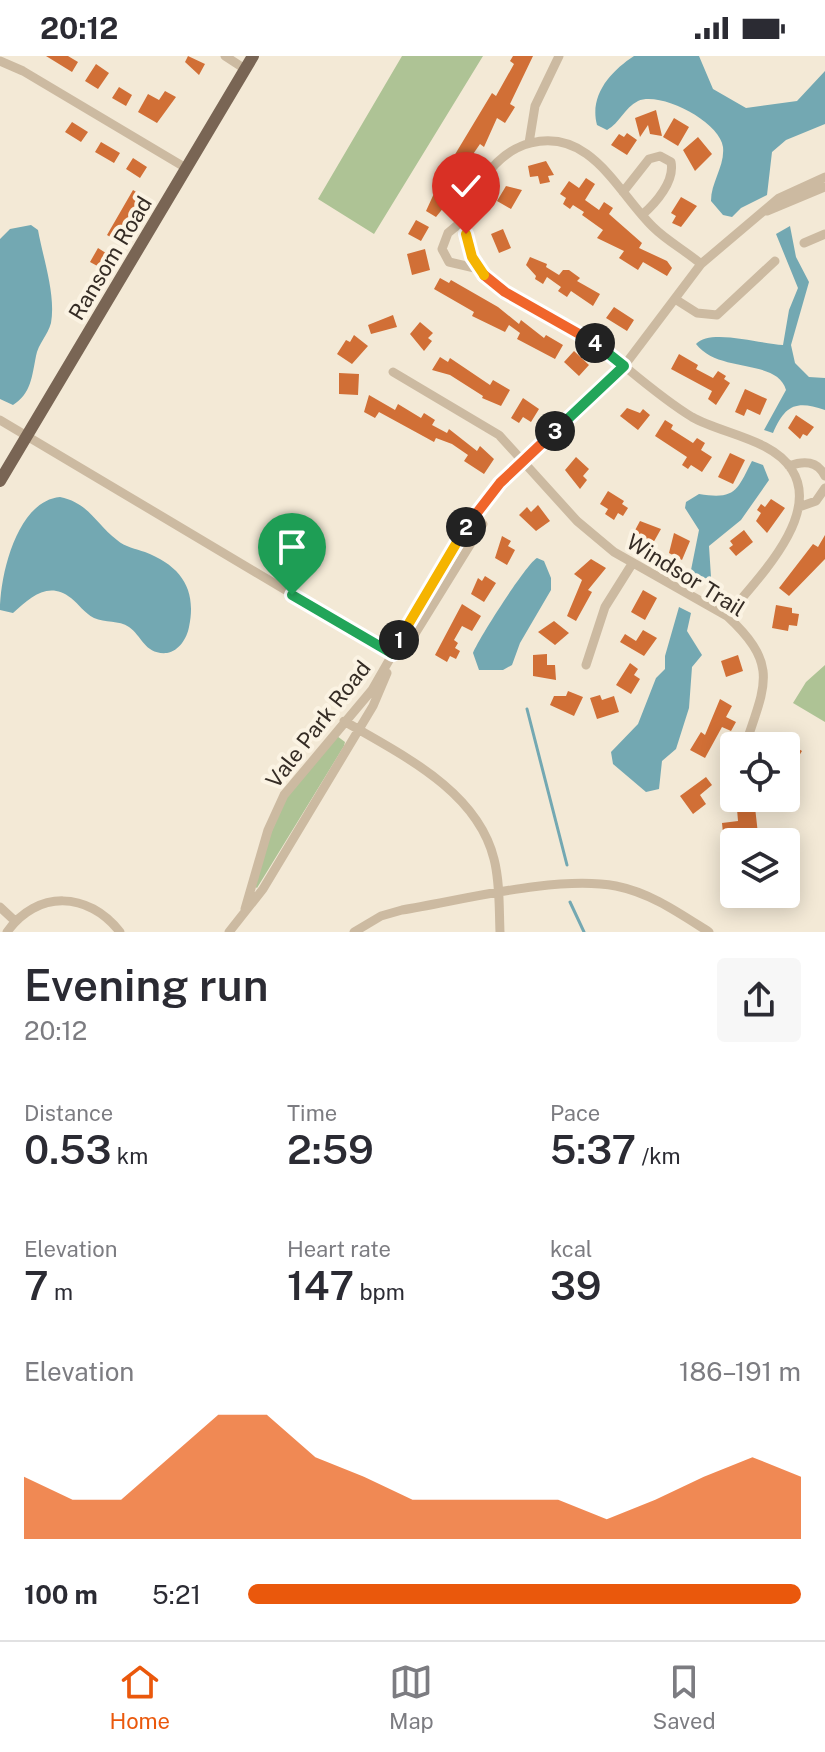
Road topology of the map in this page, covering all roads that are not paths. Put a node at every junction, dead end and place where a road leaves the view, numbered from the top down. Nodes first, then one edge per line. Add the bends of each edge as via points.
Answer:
1 (225, 56) edge
2 (253, 56) edge
3 (559, 56) edge
4 (0, 61) edge
5 (245, 69) junction
6 (529, 143) junction
7 (186, 168) junction
8 (825, 177) edge
9 (825, 187) edge
10 (623, 192) junction
11 (761, 214) junction
12 (642, 215) junction
13 (467, 217) junction
14 (825, 234) edge
15 (804, 243) dead end
16 (775, 261) dead end
17 (701, 264) junction
18 (479, 269) junction
19 (675, 299) junction
20 (624, 366) junction
21 (393, 372) dead end
22 (0, 420) edge
23 (27, 436) junction
24 (524, 461) junction
25 (789, 466) junction
26 (825, 476) edge
27 (0, 481) edge
28 (825, 488) edge
29 (799, 507) junction
30 (483, 524) dead end
31 (632, 564) junction
32 (433, 582) junction
33 (443, 587) junction
34 (727, 616) junction
35 (405, 650) dead end
36 (393, 654) junction
37 (586, 665) dead end
38 (344, 721) junction
39 (358, 729) junction
40 (749, 732) edge
41 (499, 895) junction
42 (0, 907) edge
43 (245, 909) junction
44 (15, 921) junction
45 (7, 932) edge
46 (120, 932) edge
47 (229, 932) edge
48 (354, 932) edge
49 (500, 932) edge
50 (709, 932) edge

1 - 5 street
2 - 5 main road, Ransom Road
3 - 6 street via 535,106
4 - 7 street
5 - 7 main road, Ransom Road
6 - 10 street via 557,141 578,148 596,160
6 - 13 street via 495,164
7 - 23 main road, Ransom Road
8 - 11 street, Vale Park Road via 794,189
9 - 11 street, Vale Park Road
10 - 12 street
10 - 12 street via 649,159 660,156 671,162 670,178
11 - 17 street, Vale Park Road
12 - 17 street
13 - 18 street via 469,250
13 - 18 street via 448,233 442,249 449,262
14 - 15 street
16 - 19 street via 717,315 697,313
17 - 19 street, Vale Park Road
18 - 20 street via 496,286 581,332
19 - 20 street, Vale Park Road
20 - 24 street, Vale Park Road
20 - 25 street via 694,418 770,450
21 - 24 street, Windsor Trail via 499,435
22 - 23 street
23 - 27 main road, Ransom Road
23 - 36 street
24 - 31 street, Windsor Trail via 577,521
24 - 32 street, Vale Park Road via 475,515
25 - 26 street via 814,464
25 - 29 street via 798,485
28 - 29 street via 816,501
29 - 34 street via 791,532
30 - 33 street
31 - 34 street, Windsor Trail
31 - 37 street via 605,607
32 - 33 street
32 - 36 street, Vale Park Road
33 - 35 street
34 - 40 street, Windsor Trail via 765,666
36 - 38 street, Vale Park Road via 365,700
36 - 39 street, Vale Park Road
38 - 39 street
38 - 43 street, Vale Park Road via 279,804
39 - 41 street via 463,801 494,858
39 - 43 street, Vale Park Road via 263,889
41 - 48 street via 402,910
41 - 49 street
41 - 50 street via 575,884 616,886 659,901
42 - 44 street
43 - 47 street, Vale Park Road
44 - 45 street
44 - 46 street via 41,903 63,899 96,910

